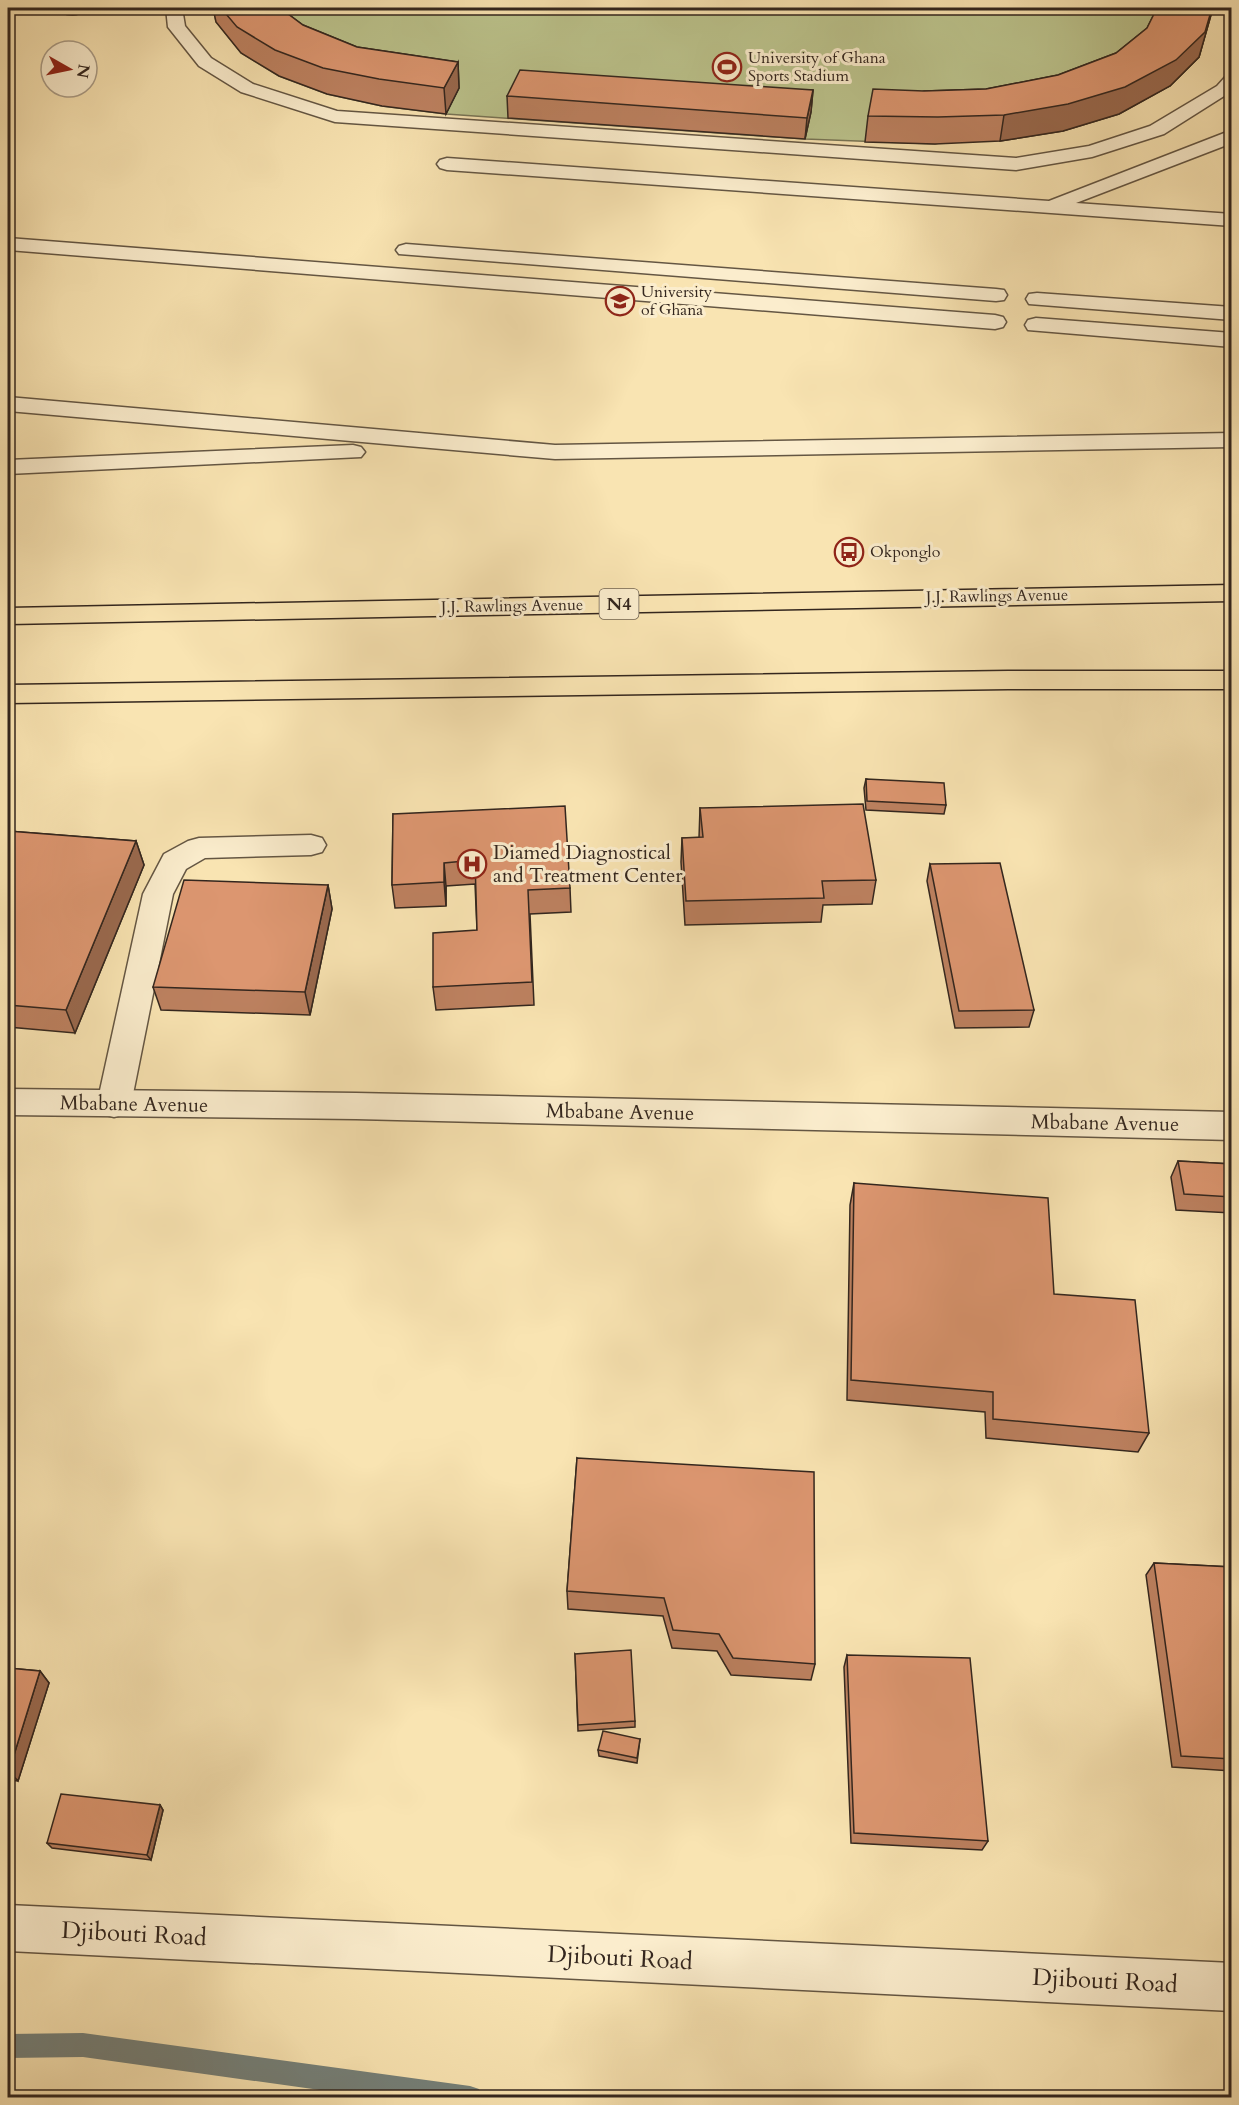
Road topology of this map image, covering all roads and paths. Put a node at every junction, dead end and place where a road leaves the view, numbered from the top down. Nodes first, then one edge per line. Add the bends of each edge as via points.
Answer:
1 (174, 8) edge
2 (1229, 87) edge
3 (1232, 136) edge
4 (447, 164) dead end
5 (1048, 207) junction
6 (1232, 220) edge
7 (8, 244) edge
8 (406, 250) dead end
9 (996, 295) junction
10 (1037, 298) junction
11 (1232, 314) edge
12 (995, 321) junction
13 (1036, 325) junction
14 (1232, 340) edge
15 (8, 404) edge
16 (1232, 440) edge
17 (480, 446) junction
18 (8, 467) edge
19 (1232, 593) edge
20 (8, 616) edge
21 (1232, 680) edge
22 (8, 694) edge
23 (311, 845) dead end
24 (8, 1102) edge
25 (114, 1104) junction
26 (1232, 1126) edge
27 (8, 1928) edge
28 (1232, 1987) edge

1 - 2 street via 177,27 205,62 247,88 335,116 1016,164 1092,151 1157,130
3 - 5 street
4 - 5 street
5 - 6 street
7 - 12 street
8 - 9 street
9 - 10 street via 1016,293
9 - 12 street via 983,304 983,310
10 - 11 street
10 - 13 street via 1049,309 1049,315
12 - 13 street via 1016,327
13 - 14 street
15 - 17 street
16 - 17 street via 555,452
17 - 18 street
19 - 20 highway, J.J. Rawlings Avenue / N4
21 - 22 highway
23 - 25 street via 199,848 175,862 158,894
24 - 25 street, Mbabane Avenue
25 - 26 street, Mbabane Avenue
27 - 28 street, Djibouti Road

